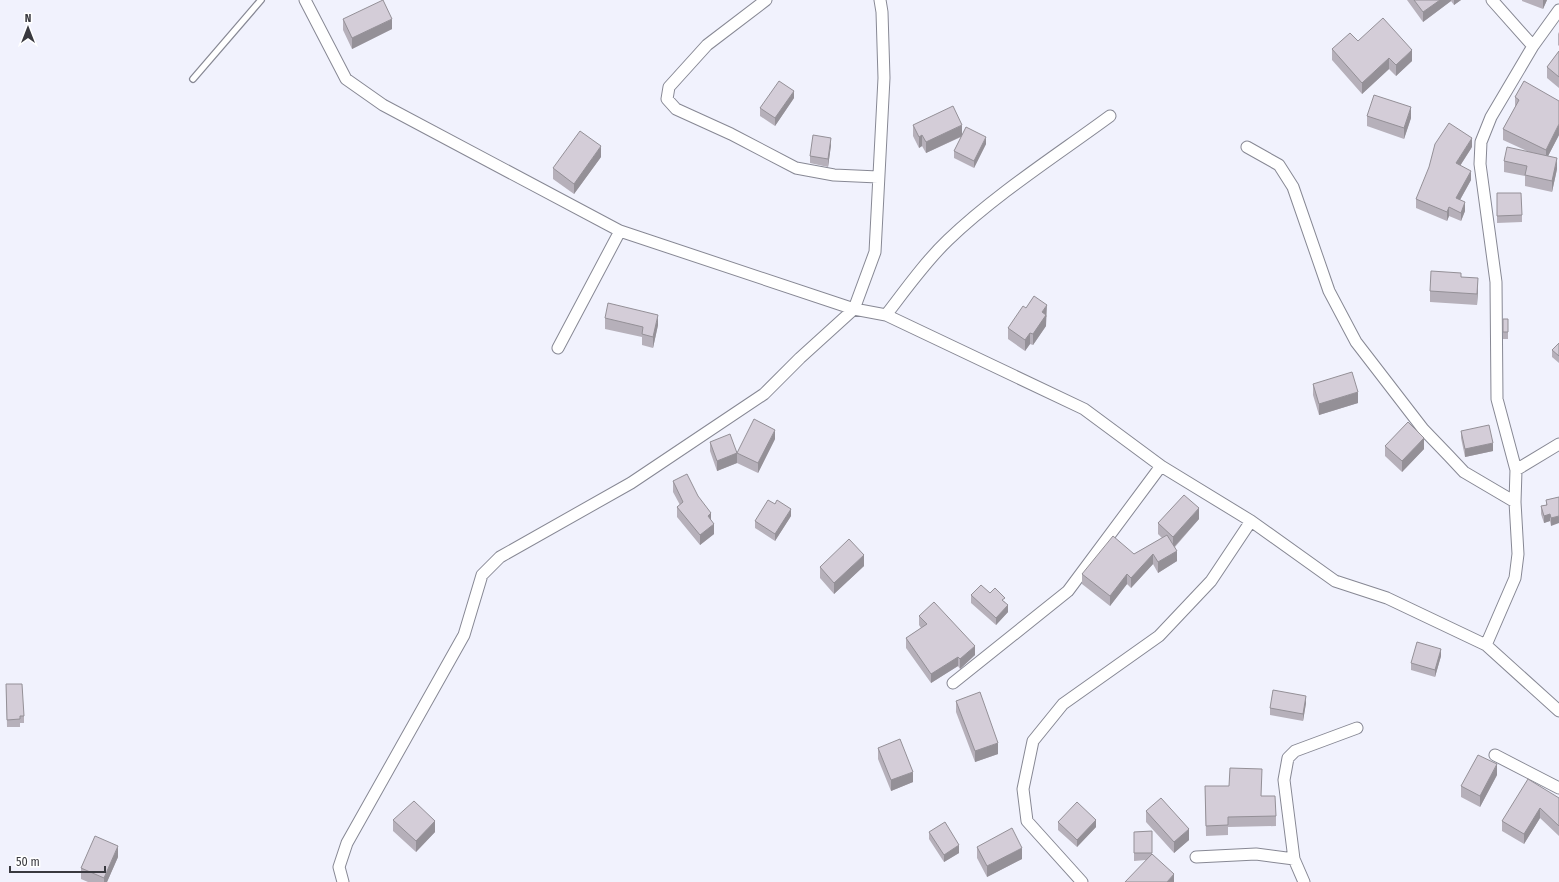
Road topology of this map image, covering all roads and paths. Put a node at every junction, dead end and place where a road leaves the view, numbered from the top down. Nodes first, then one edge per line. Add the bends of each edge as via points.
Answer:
1 (261, 0) edge
2 (305, 0) edge
3 (766, 0) edge
4 (880, 0) edge
5 (1492, 0) edge
6 (1559, 10) edge
7 (1533, 46) junction
8 (193, 79) dead end
9 (1110, 116) dead end
10 (1247, 147) dead end
11 (878, 178) junction
12 (620, 231) junction
13 (854, 309) junction
14 (886, 315) junction
15 (558, 348) dead end
16 (1559, 444) edge
17 (1161, 466) junction
18 (1516, 470) junction
19 (1515, 502) junction
20 (1251, 521) junction
21 (1486, 645) junction
22 (953, 683) dead end
23 (1559, 711) edge
24 (1357, 728) dead end
25 (1495, 755) dead end
26 (1559, 788) edge
27 (1196, 857) dead end
28 (1294, 859) junction
29 (343, 882) edge
30 (1082, 882) edge
31 (1304, 882) edge

1 - 8 lane
2 - 12 street via 346,79 383,106
3 - 11 street via 706,45 669,87 667,99 676,110 731,134 796,168 834,175
4 - 11 street via 884,78
5 - 7 street
6 - 7 street
7 - 18 street via 1491,117 1481,142 1480,164 1496,282 1497,399
9 - 14 street via 1002,194 948,240
10 - 19 street via 1278,165 1293,187 1329,292 1356,342 1423,429 1464,472
11 - 13 street via 875,252
12 - 13 street
12 - 15 street
13 - 14 street
13 - 29 street via 764,394 631,483 500,557 482,575 464,635 347,843 339,867
14 - 17 street via 1084,409
16 - 18 street
17 - 20 street
17 - 22 street via 1068,591
18 - 19 street
19 - 21 street via 1518,554 1515,578
20 - 21 street via 1336,580 1387,598
20 - 30 street via 1211,581 1159,636 1063,704 1033,741 1023,789 1027,821
21 - 23 street
24 - 28 street via 1295,751 1288,758 1284,780
25 - 26 street
27 - 28 street via 1256,854
28 - 31 street

